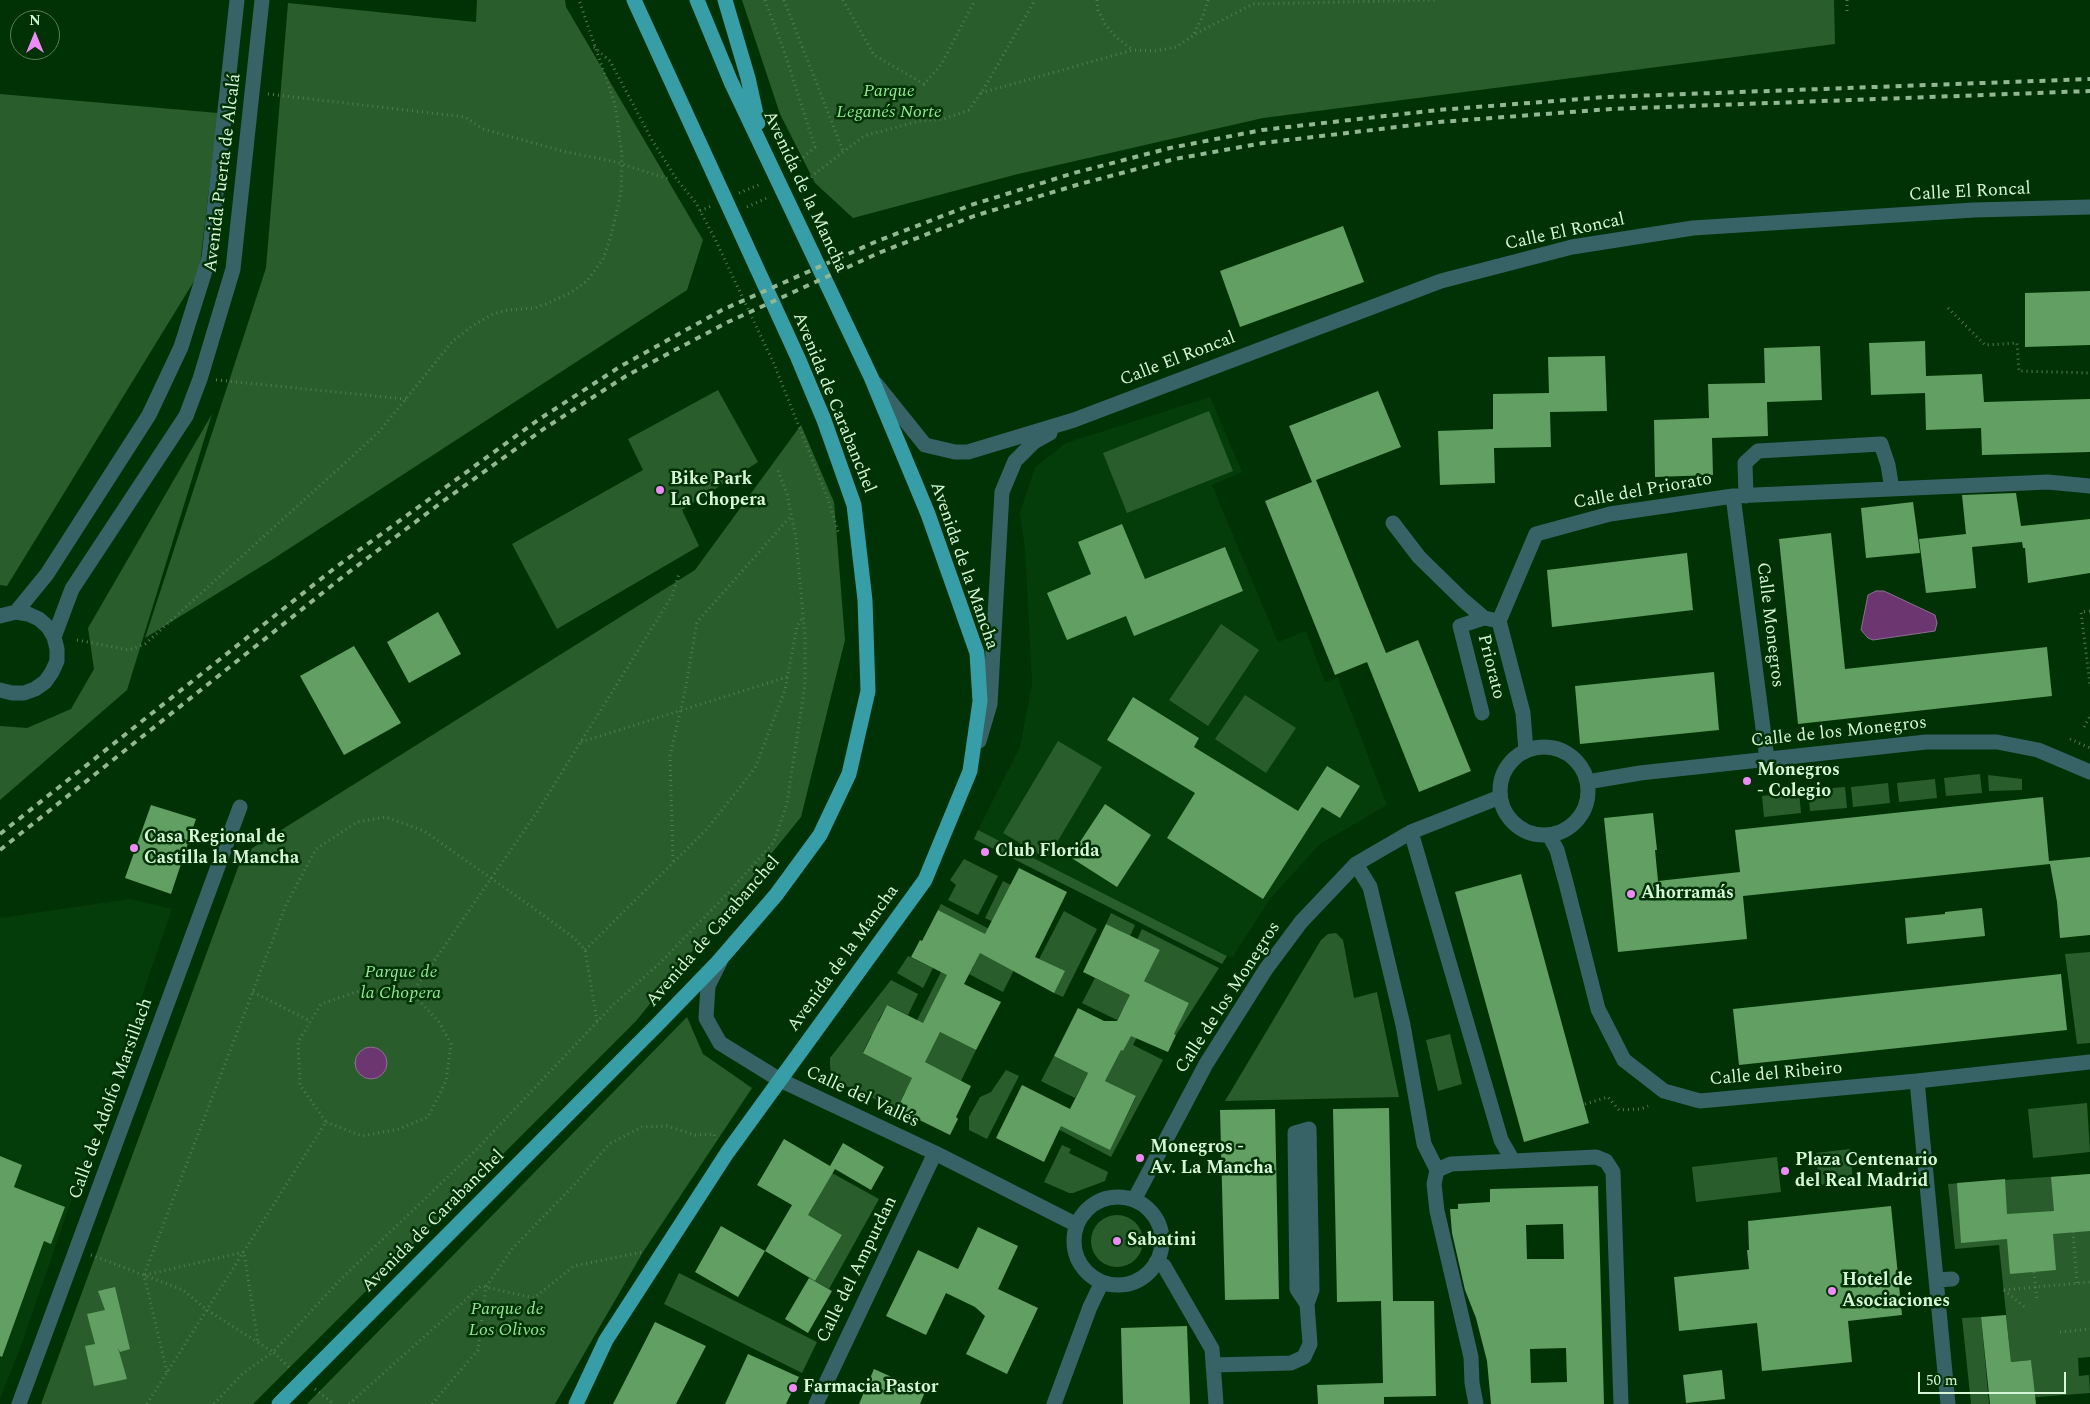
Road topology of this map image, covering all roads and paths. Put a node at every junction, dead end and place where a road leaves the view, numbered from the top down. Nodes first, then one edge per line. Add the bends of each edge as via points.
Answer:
1 (237, 0) edge
2 (262, 0) edge
3 (579, 0) edge
4 (634, 0) edge
5 (697, 0) edge
6 (725, 0) edge
7 (784, 0) edge
8 (843, 0) edge
9 (975, 0) edge
10 (1035, 0) edge
11 (1097, 0) edge
12 (1208, 0) edge
13 (1438, 0) edge
14 (1847, 0) edge
15 (1847, 11) dead end
16 (1190, 37) junction
17 (594, 47) junction
18 (1133, 50) junction
19 (253, 92) junction
20 (981, 93) junction
21 (763, 147) junction
22 (843, 151) junction
23 (622, 164) junction
24 (669, 180) dead end
25 (783, 191) junction
26 (2090, 207) edge
27 (732, 214) junction
28 (708, 224) junction
29 (1948, 308) dead end
30 (2090, 372) edge
31 (871, 377) junction
32 (200, 379) junction
33 (406, 398) junction
34 (1074, 420) junction
35 (777, 468) dead end
36 (2090, 486) edge
37 (1892, 489) junction
38 (1740, 496) junction
39 (791, 516) junction
40 (1393, 522) dead end
41 (840, 543) dead end
42 (680, 574) dead end
43 (2090, 611) edge
44 (4, 614) edge
45 (804, 617) junction
46 (1484, 618) junction
47 (1499, 621) junction
48 (54, 637) junction
49 (77, 640) dead end
50 (787, 677) junction
51 (2090, 684) edge
52 (0, 690) edge
53 (681, 711) junction
54 (1482, 713) dead end
55 (2090, 716) edge
56 (2084, 727) dead end
57 (2070, 739) dead end
58 (581, 742) junction
59 (2090, 748) edge
60 (1526, 751) junction
61 (1767, 759) junction
62 (970, 771) junction
63 (2090, 772) edge
64 (1587, 782) junction
65 (1500, 798) junction
66 (240, 807) dead end
67 (1411, 832) junction
68 (1549, 835) junction
69 (673, 862) junction
70 (1356, 864) junction
71 (491, 878) junction
72 (585, 950) junction
73 (724, 954) junction
74 (253, 992) junction
75 (412, 992) junction
76 (310, 1021) junction
77 (597, 1021) junction
78 (2090, 1062) edge
79 (780, 1080) junction
80 (1918, 1081) junction
81 (1586, 1104) dead end
82 (1648, 1106) dead end
83 (326, 1122) junction
84 (718, 1146) dead end
85 (935, 1153) junction
86 (1513, 1161) junction
87 (1437, 1170) junction
88 (1134, 1200) junction
89 (1077, 1225) junction
90 (2073, 1232) dead end
91 (244, 1252) junction
92 (644, 1252) dead end
93 (91, 1255) dead end
94 (1156, 1262) junction
95 (2034, 1272) dead end
96 (144, 1275) junction
97 (1952, 1279) dead end
98 (1936, 1280) junction
99 (1102, 1282) junction
100 (2090, 1282) edge
101 (2077, 1283) junction
102 (486, 1287) junction
103 (2036, 1287) junction
104 (2037, 1301) dead end
105 (1307, 1304) junction
106 (2027, 1309) dead end
107 (207, 1310) junction
108 (2090, 1330) edge
109 (2060, 1332) dead end
110 (258, 1342) junction
111 (274, 1352) junction
112 (1213, 1365) junction
113 (167, 1372) junction
114 (19, 1404) edge
115 (147, 1404) edge
116 (214, 1404) edge
117 (279, 1404) edge
118 (348, 1404) edge
119 (432, 1404) edge
120 (576, 1404) edge
121 (816, 1404) edge
122 (1054, 1404) edge
123 (1216, 1404) edge
124 (1476, 1404) edge
125 (1621, 1404) edge
126 (1948, 1404) edge

1 - 44 street, Avenida Puerta de Alcalá via 209,258 181,347 149,415 48,574
2 - 19 street, Avenida Puerta de Alcalá
3 - 17 path
4 - 27 main road, Avenida de Carabanchel
5 - 21 main road, Avenida de la Mancha via 715,47
6 - 21 main road via 748,78
7 - 22 path
8 - 9 path via 874,55 924,84 941,65
10 - 20 path
11 - 18 path via 1104,24
12 - 16 path via 1199,27
13 - 16 path via 1253,4
14 - 15 path
16 - 18 path via 1176,47
17 - 23 path via 616,111
17 - 28 path via 610,61 652,140
18 - 20 path
19 - 23 path via 465,117 483,129
19 - 32 street, Avenida Puerta de Alcalá via 234,269
20 - 22 path via 969,110 944,119 919,121 864,136
21 - 25 main road, Avenida de la Mancha
22 - 25 path via 804,182
23 - 24 path
23 - 33 path via 621,193 612,236 603,259 587,281 546,304 493,314 472,326 452,342
25 - 27 path
25 - 31 main road, Avenida de la Mancha
26 - 34 street, Calle El Roncal via 1974,210 1694,228 1572,247 1441,281
27 - 28 path
27 - 73 main road, Avenida de Carabanchel via 820,411 854,505 865,600 868,691 849,774 820,835 776,894
28 - 41 path via 774,364 830,505
29 - 30 path via 1985,345 2017,343 2019,371
31 - 34 street, Calle El Roncal via 925,445 954,452 968,452
31 - 62 main road, Avenida de la Mancha via 928,514 977,653 980,701
32 - 33 path
32 - 48 street, Avenida Puerta de Alcalá via 186,416 72,589
33 - 49 path via 378,433 145,644 129,650
34 - 62 street, Calle El Roncal via 1034,442 1015,461 1002,492 990,704
35 - 39 path
36 - 37 street, Calle del Priorato via 2048,482
37 - 38 street, Calle del Priorato
37 - 38 street via 1881,444 1758,451 1745,463
38 - 47 street, Calle del Priorato via 1610,514 1536,534
38 - 61 street, Calle Monegros
39 - 45 path
39 - 53 path via 696,622
40 - 46 street via 1419,557
42 - 58 path via 672,596
43 - 51 path via 2081,612
44 - 48 street via 28,614 39,619
45 - 50 path via 797,626
45 - 77 path via 805,685 787,803 774,842 661,962
46 - 47 street
46 - 54 street, Priorato via 1460,626
47 - 60 street via 1523,713
48 - 52 street via 56,661 45,682 24,693
50 - 53 path
50 - 69 path via 756,768 707,829
53 - 58 path
53 - 69 path via 670,756
55 - 56 path
57 - 59 path
58 - 71 path
60 - 64 street via 1541,747 1560,750 1577,762
60 - 65 street via 1505,770
61 - 63 street, Calle de los Monegros via 1926,742 1997,742 2038,750
61 - 64 street, Calle de los Monegros
62 - 79 main road, Avenida de la Mancha via 925,880
64 - 68 street via 1588,796 1582,813 1563,830
65 - 67 street, Calle de los Monegros
65 - 68 street via 1504,810 1523,830
66 - 114 street, Calle de Adolfo Marsillach
67 - 70 street, Calle de los Monegros
67 - 86 street via 1501,1140
68 - 80 street, Calle del Ribeiro via 1566,883 1598,1009 1624,1060 1664,1091 1700,1101
69 - 72 path
70 - 87 street via 1370,887 1402,1025 1424,1144
70 - 88 street, Calle de los Monegros via 1301,922 1266,969 1206,1064
71 - 72 path via 574,938
71 - 74 path via 424,831 386,817 357,822 316,849 286,905
71 - 75 path
72 - 77 path
73 - 79 street, Calle del Vallés via 708,986 706,1018 720,1044
73 - 117 main road, Avenida de Carabanchel
74 - 76 path
74 - 96 path
75 - 76 path via 362,990 321,1004
75 - 83 path via 439,1022 451,1044 446,1081 428,1117 399,1129 362,1136
76 - 83 path via 298,1042 300,1085
77 - 111 path via 475,1151 341,1279
78 - 80 street, Calle del Ribeiro
79 - 85 street, Calle del Vallés
79 - 120 main road, Avenida de la Mancha via 726,1153 606,1340
80 - 98 street
81 - 82 path via 1608,1097 1619,1110
83 - 91 path
84 - 102 path via 714,1134 695,1135 667,1126 642,1127 609,1144 512,1249
85 - 89 street, Calle del Vallés
85 - 121 street, Calle del Ampurdan
86 - 87 street via 1451,1164
86 - 125 street via 1596,1157 1606,1161 1613,1172
87 - 124 street via 1434,1184 1437,1211 1472,1357
88 - 89 street via 1113,1197 1094,1204 1083,1213
88 - 94 street via 1146,1207 1156,1219 1161,1233 1161,1248
89 - 99 street via 1074,1242 1077,1258 1087,1272
90 - 101 path
91 - 96 path
91 - 107 path
91 - 110 path
92 - 102 path via 574,1266 534,1298
93 - 96 path
94 - 99 street via 1133,1282 1117,1285
94 - 112 street via 1164,1266 1212,1349
95 - 103 path
96 - 107 path via 183,1290
96 - 113 path
97 - 98 street
98 - 126 street
99 - 122 street
100 - 101 path
101 - 103 path
102 - 118 path via 481,1286
102 - 119 path via 478,1350
103 - 104 path
103 - 106 path via 2004,1290
105 - 105 street via 1297,1289 1295,1133 1309,1129 1312,1290
105 - 112 street via 1310,1344 1304,1357 1291,1362
107 - 110 path
107 - 113 path
108 - 109 path
110 - 111 path
111 - 116 path via 242,1374
112 - 123 street
113 - 115 path

